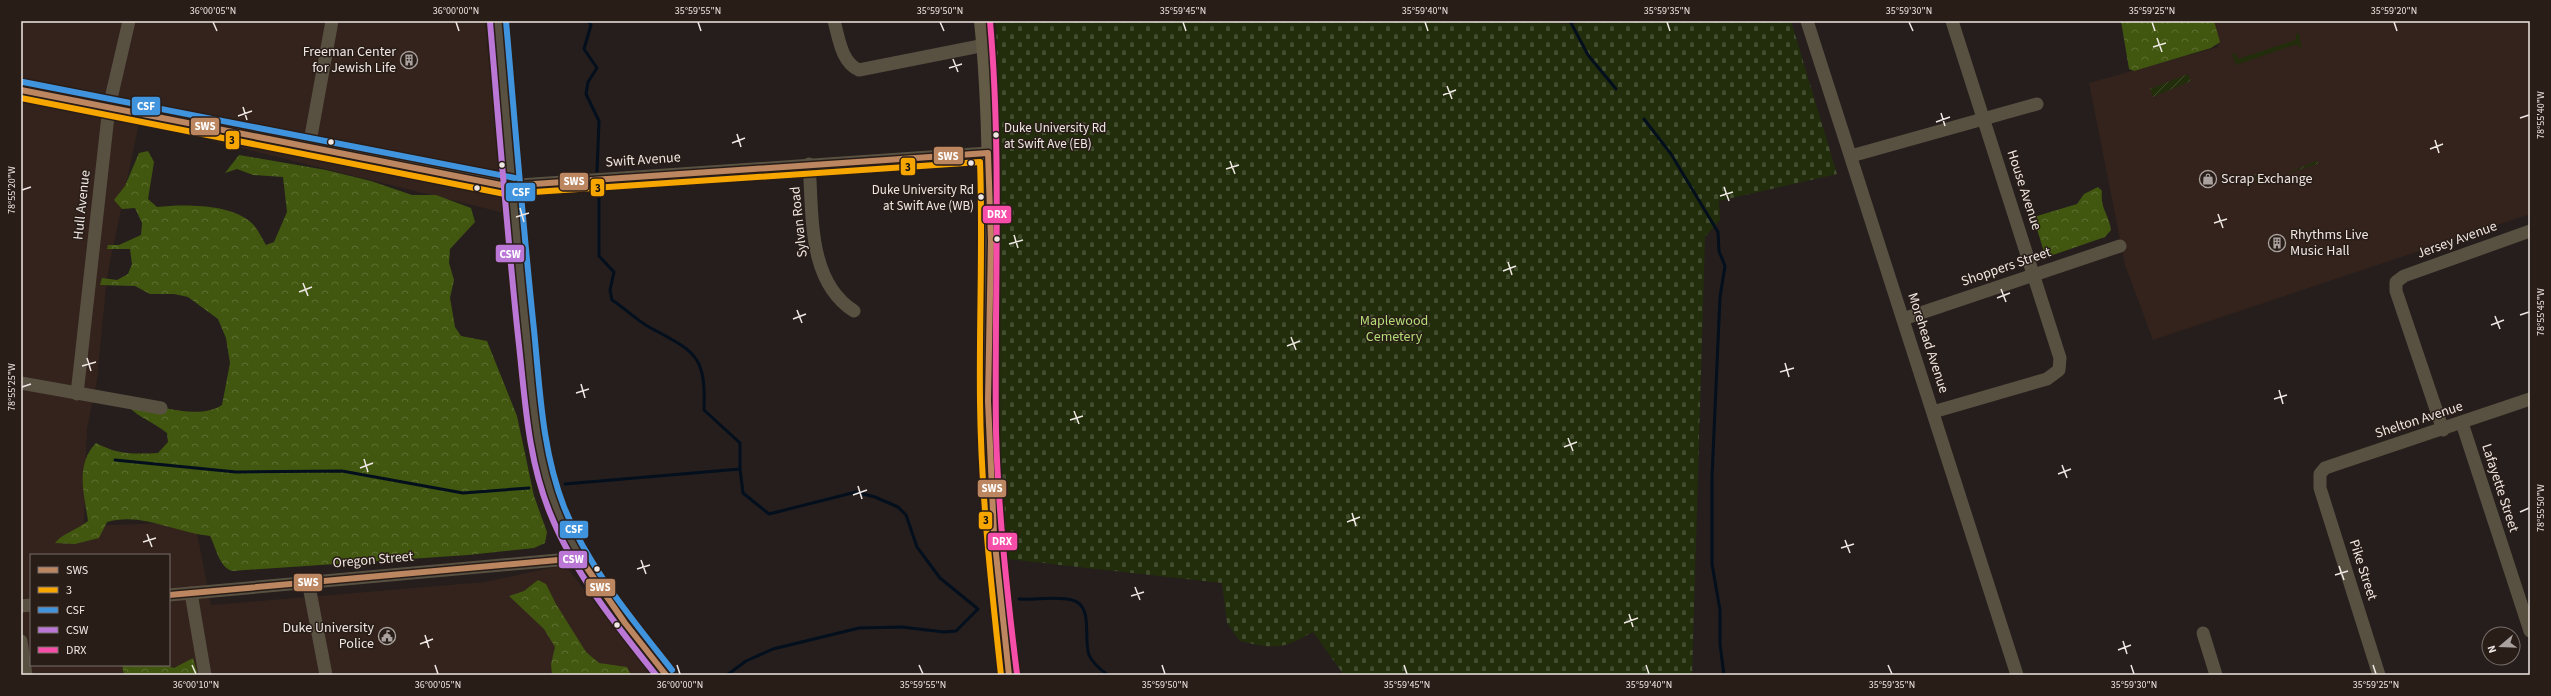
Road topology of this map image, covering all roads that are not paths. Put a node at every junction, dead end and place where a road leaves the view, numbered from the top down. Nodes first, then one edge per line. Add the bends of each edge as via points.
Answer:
1 (129, 21) edge
2 (332, 21) edge
3 (498, 21) edge
4 (834, 21) edge
5 (982, 21) edge
6 (1807, 21) edge
7 (1952, 21) edge
8 (985, 45) junction
9 (21, 90) edge
10 (2037, 104) dead end
11 (109, 107) junction
12 (1984, 119) junction
13 (309, 147) junction
14 (988, 153) junction
15 (1851, 156) junction
16 (809, 164) junction
17 (513, 186) junction
18 (2529, 234) edge
19 (2120, 246) dead end
20 (2034, 274) junction
21 (854, 311) dead end
22 (1903, 319) junction
23 (21, 383) edge
24 (77, 394) junction
25 (2530, 399) edge
26 (161, 408) dead end
27 (1933, 412) junction
28 (2462, 423) junction
29 (2443, 430) junction
30 (2320, 474) joint
31 (580, 558) junction
32 (308, 581) junction
33 (191, 593) junction
34 (170, 595) edge
35 (2530, 630) edge
36 (2203, 633) dead end
37 (21, 641) edge
38 (26, 675) edge
39 (205, 675) edge
40 (326, 675) edge
41 (666, 675) edge
42 (1009, 675) edge
43 (2017, 675) edge
44 (2216, 675) edge
45 (2379, 675) edge

1 - 11 street, Hull Avenue
2 - 13 street
3 - 17 street
4 - 8 street via 849,66 858,70
5 - 8 main road
6 - 15 street, Morehead Avenue
7 - 12 street, House Avenue
8 - 14 main road
9 - 11 street, Swift Avenue
10 - 12 street
11 - 13 street, Swift Avenue
11 - 24 street, Hull Avenue
12 - 15 street
12 - 20 street, House Avenue
13 - 17 street, Swift Avenue
14 - 16 street, Swift Avenue
14 - 42 main road via 991,241 988,408 994,535
15 - 22 street, Morehead Avenue
16 - 17 street, Swift Avenue
16 - 21 street, Sylvan Road via 817,254 822,270 840,302
17 - 31 street via 537,437 551,494
18 - 29 street, Jersey Avenue via 2404,276 2396,282 2396,291
19 - 20 street, Shoppers Street
20 - 22 street, Shoppers Street
20 - 27 street, House Avenue via 2060,358 2059,370 2046,379
22 - 27 street, Morehead Avenue
23 - 24 street
24 - 26 street
25 - 28 street, Shelton Avenue
27 - 43 street, Morehead Avenue
28 - 29 street, Shelton Avenue
28 - 35 street, Lafayette Street
29 - 30 street, Shelton Avenue via 2325,468
30 - 45 street, Pike Street via 2320,488
31 - 32 street, Oregon Street
31 - 41 street via 625,623
32 - 33 street, Oregon Street
32 - 40 street
33 - 34 street, Oregon Street
33 - 39 street
36 - 44 street
37 - 38 street

